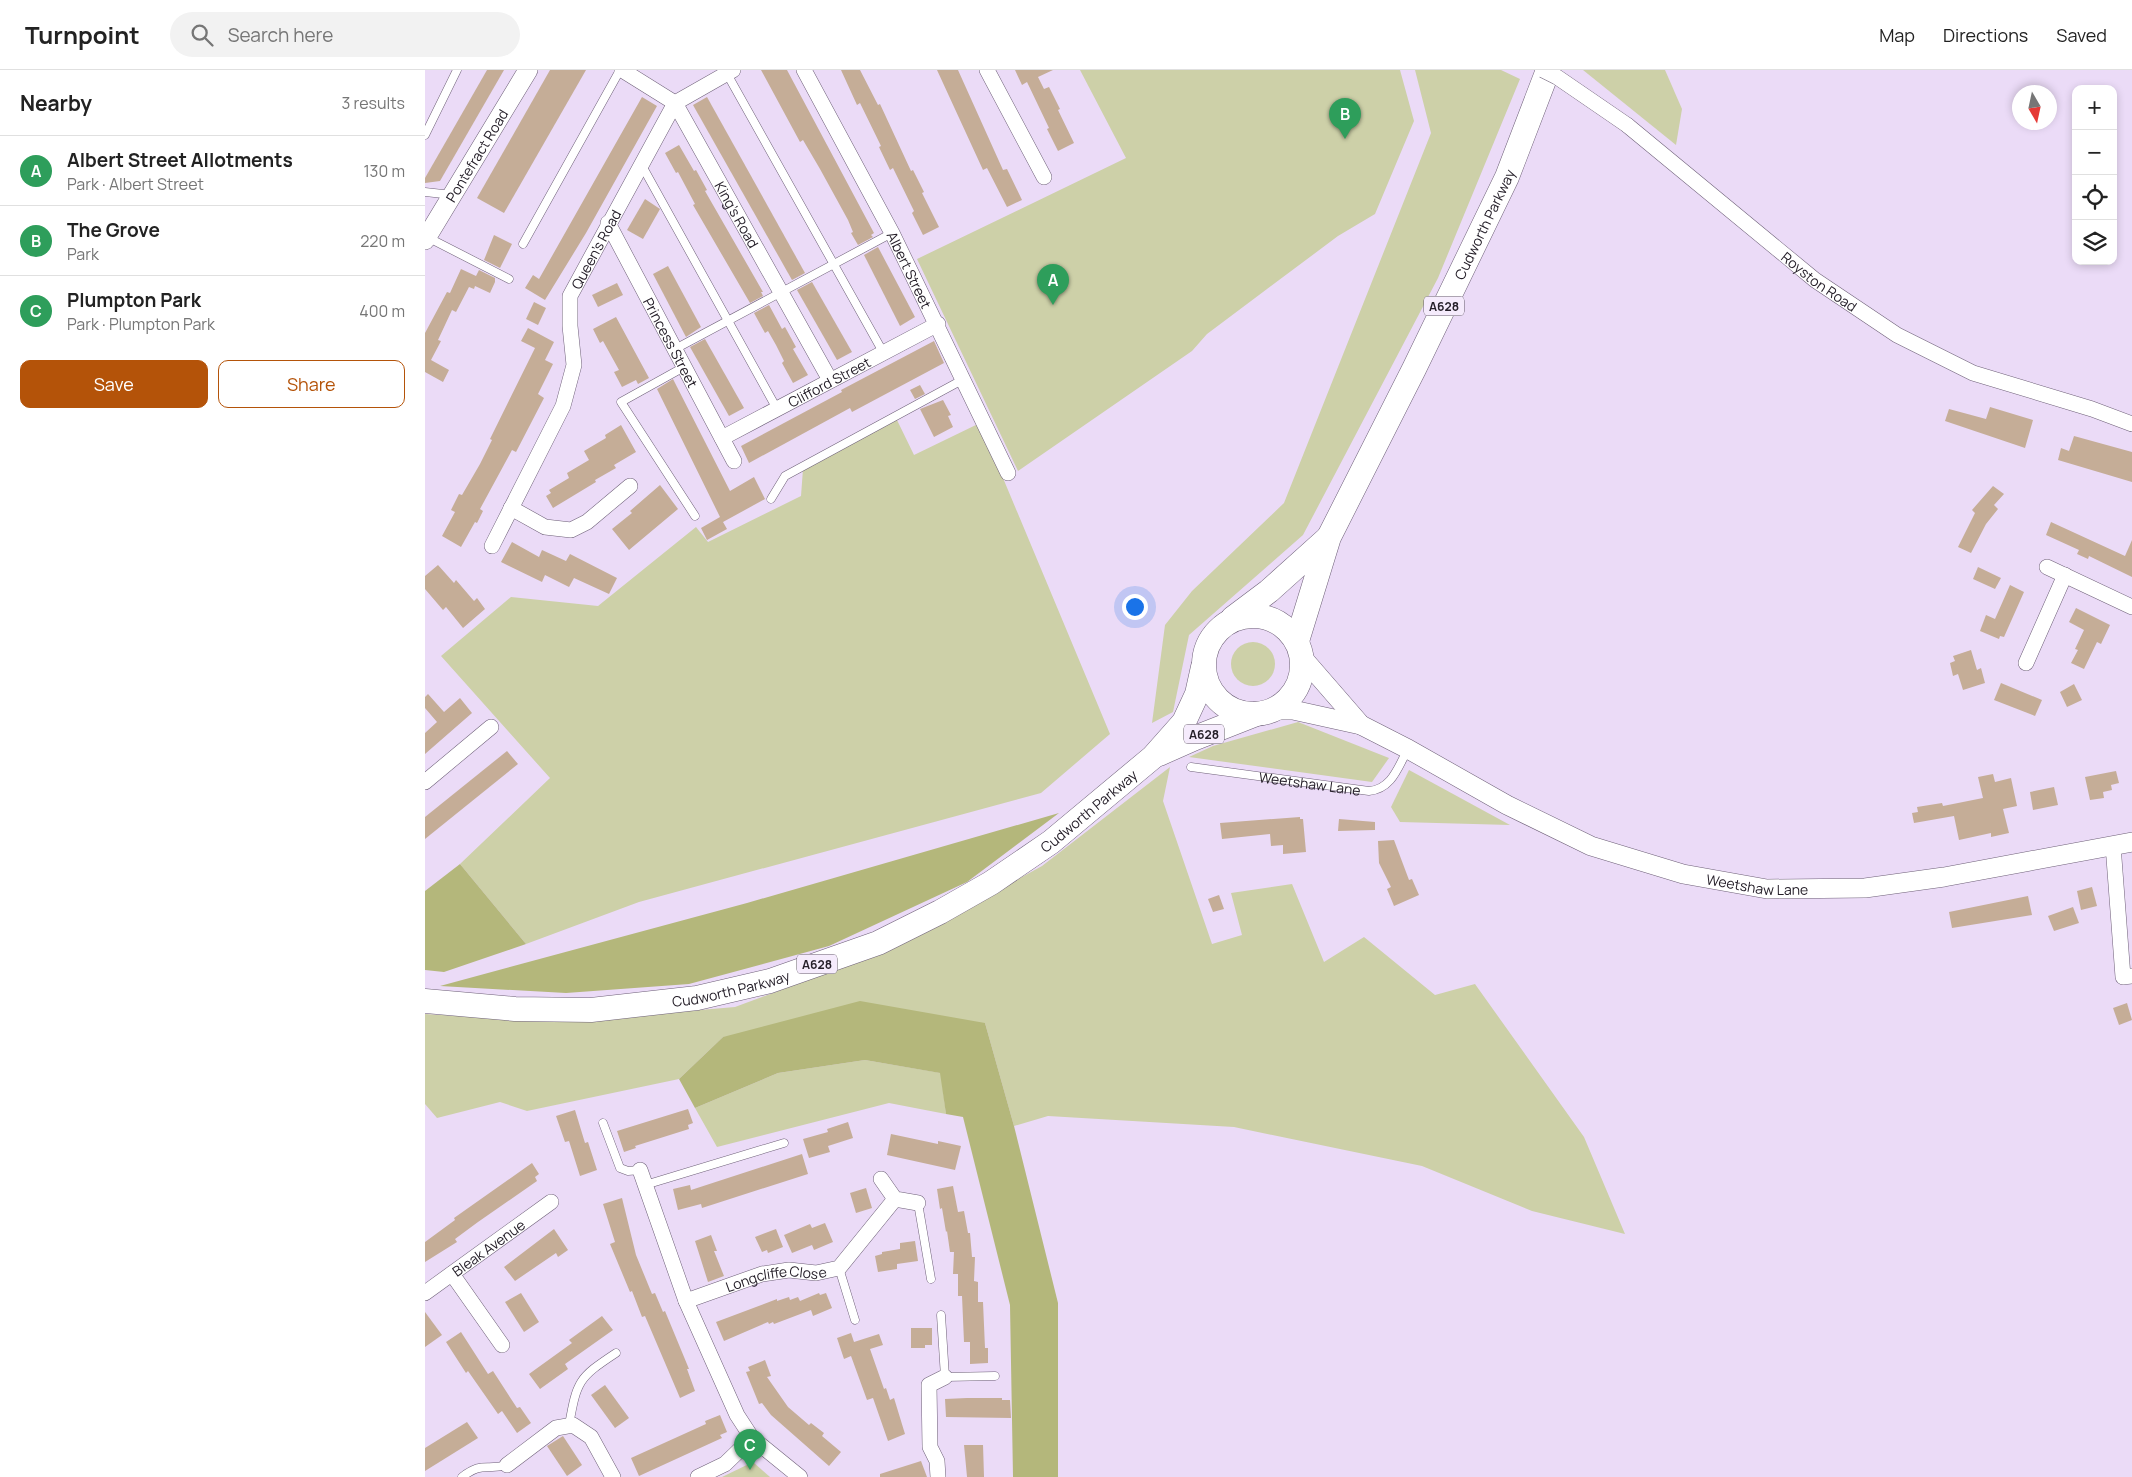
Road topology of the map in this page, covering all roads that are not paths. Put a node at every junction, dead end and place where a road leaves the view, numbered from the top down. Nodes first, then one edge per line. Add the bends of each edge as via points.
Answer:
1 (457, 70) edge
2 (528, 70) edge
3 (621, 70) edge
4 (805, 70) edge
5 (987, 70) edge
6 (1543, 70) edge
7 (1547, 70) edge
8 (728, 71) edge
9 (675, 103) junction
10 (425, 135) edge
11 (641, 164) junction
12 (1044, 177) dead end
13 (425, 192) edge
14 (452, 195) junction
15 (608, 224) junction
16 (892, 233) junction
17 (427, 234) edge
18 (523, 244) dead end
19 (833, 264) junction
20 (509, 279) dead end
21 (782, 292) junction
22 (728, 321) junction
23 (937, 324) junction
24 (675, 349) junction
25 (883, 352) junction
26 (684, 367) junction
27 (964, 379) junction
28 (830, 380) junction
29 (777, 409) junction
30 (2132, 424) edge
31 (722, 438) junction
32 (734, 461) dead end
33 (1008, 473) dead end
34 (630, 486) dead end
35 (771, 499) dead end
36 (511, 508) junction
37 (695, 516) dead end
38 (1329, 537) junction
39 (491, 546) dead end
40 (2047, 567) dead end
41 (2065, 575) junction
42 (2132, 607) edge
43 (1224, 624) junction
44 (1300, 649) junction
45 (2026, 664) dead end
46 (1203, 667) junction
47 (1265, 712) junction
48 (1361, 724) junction
49 (491, 727) dead end
50 (1408, 749) junction
51 (1153, 757) junction
52 (1191, 767) dead end
53 (425, 782) edge
54 (2132, 842) edge
55 (2113, 845) junction
56 (2132, 976) edge
57 (425, 1001) edge
58 (603, 1123) dead end
59 (784, 1143) dead end
60 (643, 1178) junction
61 (881, 1179) dead end
62 (895, 1198) junction
63 (551, 1202) dead end
64 (917, 1204) joint
65 (839, 1268) junction
66 (452, 1274) junction
67 (931, 1279) dead end
68 (425, 1293) edge
69 (686, 1301) junction
70 (941, 1315) dead end
71 (855, 1320) dead end
72 (502, 1345) dead end
73 (616, 1353) dead end
74 (995, 1376) dead end
75 (945, 1377) junction
76 (569, 1425) junction
77 (752, 1438) junction
78 (507, 1465) joint
79 (462, 1477) edge
80 (613, 1477) edge
81 (698, 1477) edge
82 (800, 1477) edge
83 (939, 1477) edge

1 - 10 lane
2 - 14 street, Pontefract Road
3 - 9 street, King's Road
3 - 18 lane
4 - 16 street, Albert Street
5 - 12 street
6 - 30 street, Royston Road, bridge via 1627,124 1815,280 1897,335 1973,373 2093,408
7 - 38 highway, Cudworth Parkway / A628 via 1507,177
8 - 9 street
8 - 19 lane
9 - 11 street, Queen's Road
9 - 21 street, King's Road
11 - 15 street, Queen's Road
11 - 22 lane
13 - 14 lane
14 - 17 street, Pontefract Road
15 - 24 street, Princess Street
15 - 36 street, Queen's Road via 570,296 574,365 563,406
16 - 19 lane
16 - 23 street, Albert Street
17 - 20 lane
19 - 21 lane
19 - 25 lane
21 - 22 lane
21 - 28 street, King's Road
22 - 24 lane
22 - 29 lane
23 - 25 street, Clifford Street
23 - 27 street, Albert Street
24 - 26 street, Princess Street
25 - 28 street, Clifford Street
26 - 31 street, Princess Street
26 - 37 lane via 621,402
27 - 33 street, Albert Street
27 - 35 lane via 785,476
28 - 29 street, Clifford Street
29 - 31 street, Clifford Street
31 - 32 street, Princess Street
34 - 36 street via 587,522 571,530 545,527
36 - 39 street, Queen's Road
38 - 43 highway, Cudworth Parkway / A628 via 1269,591
38 - 44 highway, Cudworth Parkway / A628
40 - 41 street
41 - 42 street
41 - 45 street
43 - 44 highway via 1239,617 1256,615 1272,619 1287,628
43 - 46 highway, Cudworth Parkway / A628 via 1212,636 1205,651
44 - 47 highway, Cudworth Parkway / A628 via 1302,673 1297,688 1287,701
44 - 48 street, Weetshaw Lane
46 - 47 highway, A628 via 1206,683 1226,707 1241,713
46 - 51 highway, Cudworth Parkway / A628 via 1197,694 1184,722
47 - 48 street, Weetshaw Lane via 1293,710
47 - 51 highway, Cudworth Parkway / A628
48 - 50 street, Weetshaw Lane
49 - 53 street
50 - 52 lane, Weetshaw Lane via 1390,782 1380,790 1369,791
50 - 55 street, Weetshaw Lane via 1507,805 1591,846 1683,874 1767,889 1865,888 1944,877
51 - 57 highway, Cudworth Parkway / A628 via 1051,842 991,883 878,943 770,981 697,998 591,1010 515,1009
54 - 55 street, Weetshaw Lane
55 - 56 street via 2123,978
58 - 60 lane via 620,1168
59 - 60 lane
60 - 69 street
61 - 62 street
62 - 64 street
62 - 65 street, Longcliffe Close
63 - 66 street, Bleak Avenue
64 - 67 lane
65 - 69 street, Longcliffe Close via 816,1273 789,1270 762,1274
65 - 71 lane
66 - 68 street, Bleak Avenue
66 - 72 street
69 - 77 street via 737,1415
70 - 75 lane
73 - 76 lane via 578,1384
74 - 75 lane
75 - 83 street via 929,1385 929,1447 937,1461
76 - 78 street via 556,1428
76 - 80 street via 591,1437
77 - 81 street via 725,1464
77 - 82 street
78 - 79 lane via 479,1466

